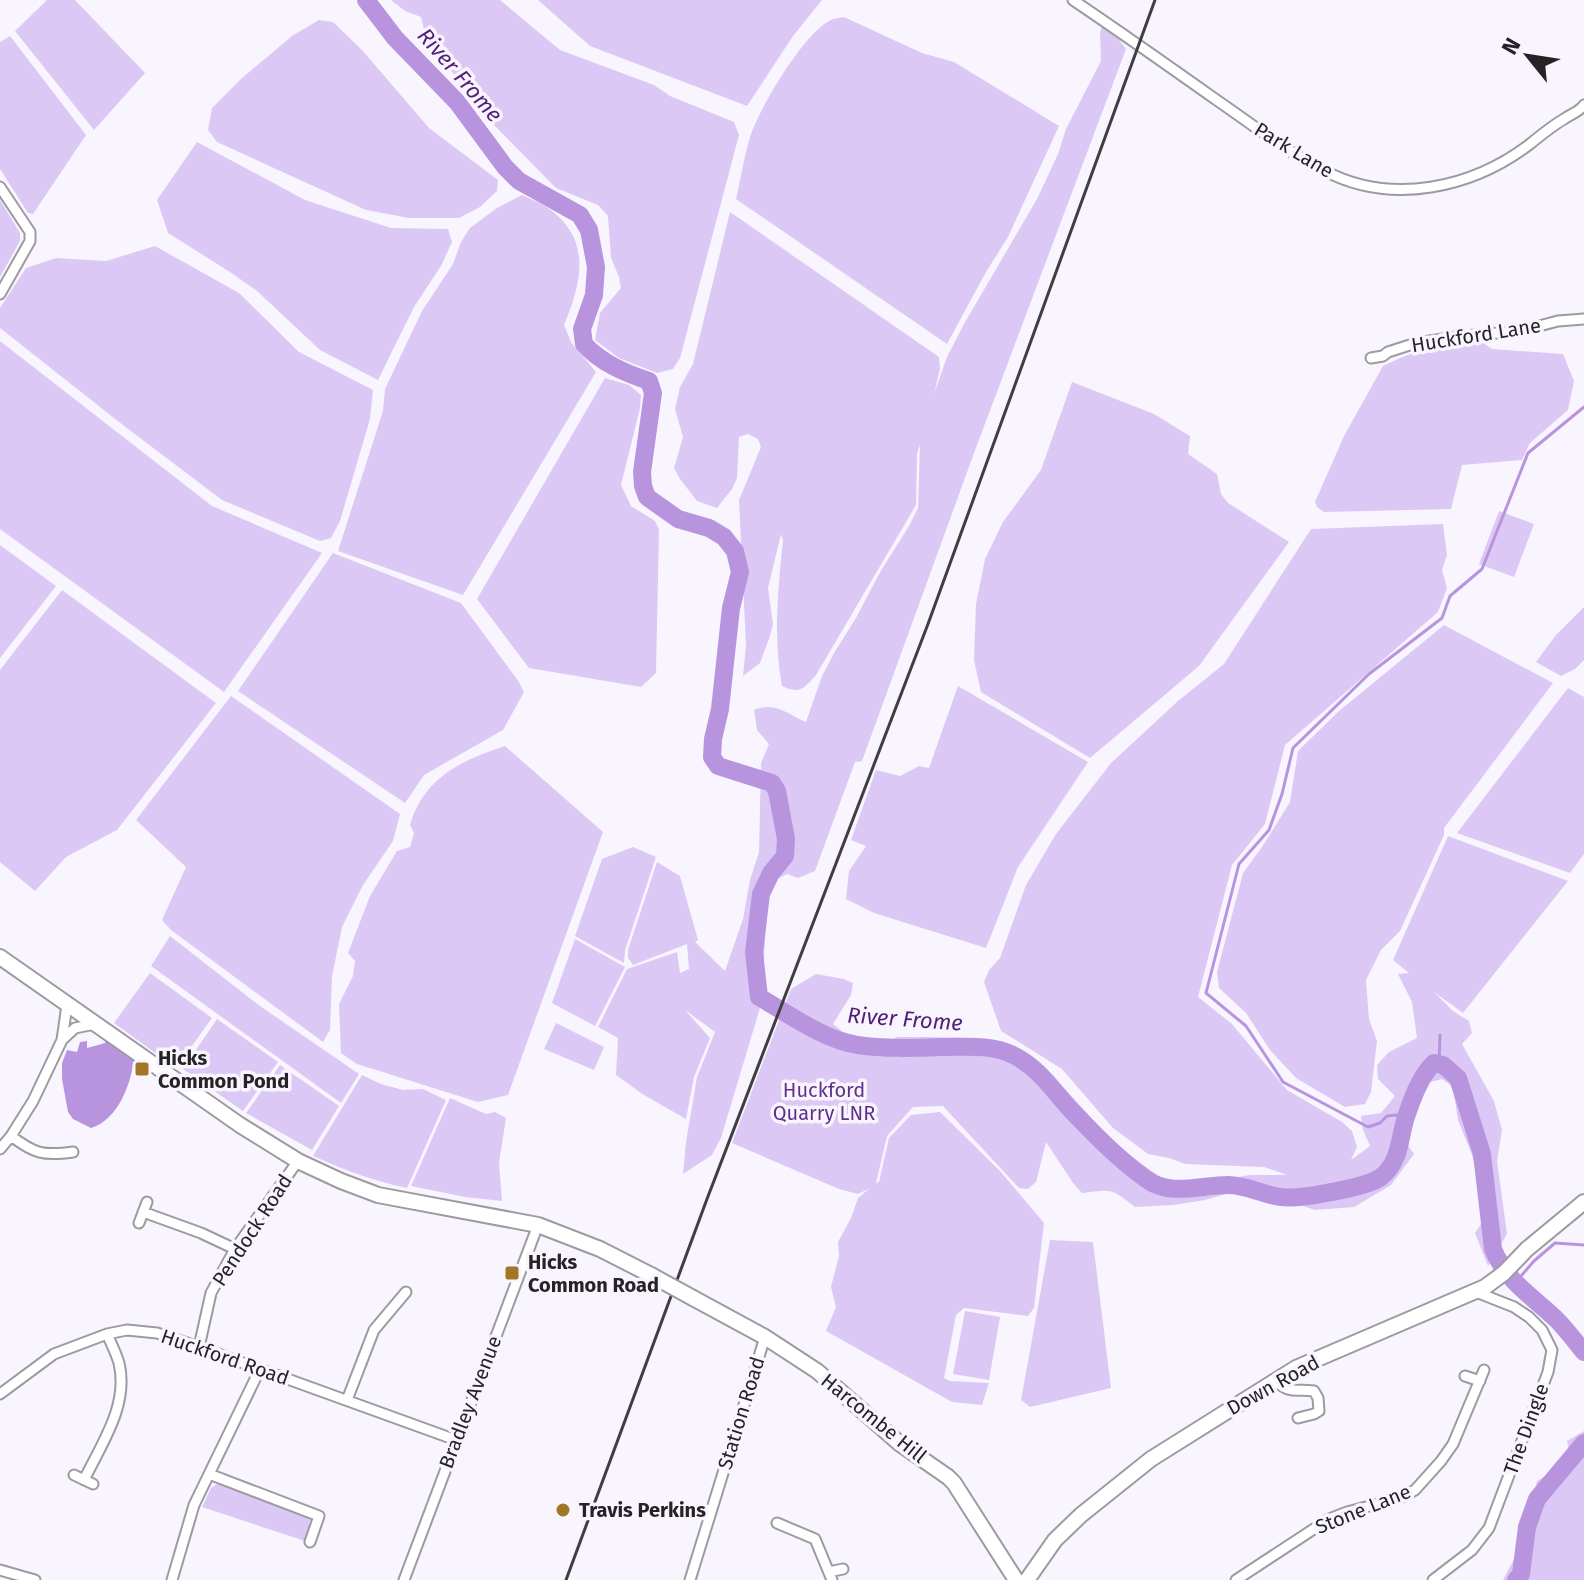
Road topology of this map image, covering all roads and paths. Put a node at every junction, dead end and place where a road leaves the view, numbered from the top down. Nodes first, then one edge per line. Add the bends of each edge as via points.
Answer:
1 (1073, 0) edge
2 (1583, 109) edge
3 (0, 187) edge
4 (0, 294) edge
5 (1584, 319) edge
6 (1371, 358) dead end
7 (0, 957) edge
8 (67, 1005) junction
9 (95, 1024) junction
10 (62, 1040) junction
11 (11, 1136) junction
12 (0, 1149) edge
13 (73, 1152) dead end
14 (298, 1161) junction
15 (1584, 1202) edge
16 (139, 1223) dead end
17 (538, 1225) junction
18 (235, 1249) junction
19 (1481, 1289) junction
20 (406, 1292) dead end
21 (396, 1302) junction
22 (406, 1309) dead end
23 (107, 1334) junction
24 (765, 1337) junction
25 (199, 1347) junction
26 (260, 1369) junction
27 (1484, 1370) dead end
28 (1465, 1376) dead end
29 (1275, 1381) junction
30 (1480, 1381) junction
31 (0, 1394) edge
32 (347, 1400) junction
33 (1298, 1418) dead end
34 (456, 1440) junction
35 (209, 1474) junction
36 (83, 1480) dead end
37 (777, 1523) dead end
38 (310, 1542) dead end
39 (843, 1569) dead end
40 (0, 1570) edge
41 (831, 1576) edge
42 (35, 1580) edge
43 (172, 1580) edge
44 (404, 1580) edge
45 (690, 1580) edge
46 (1016, 1580) edge
47 (1027, 1580) edge
48 (1236, 1580) edge
49 (1433, 1580) edge

1 - 2 street, Park Lane via 1284,147 1355,184 1398,190 1445,185 1499,164
3 - 4 street via 30,232 30,241
5 - 6 street, Huckford Lane via 1416,343
7 - 8 street
8 - 9 street
8 - 10 street
9 - 10 street via 75,1028
9 - 14 street
10 - 11 street
11 - 12 street
11 - 13 street via 38,1153
14 - 17 street via 378,1195
14 - 18 street, Pendock Road
15 - 19 street, Down Road
16 - 18 street via 145,1207
17 - 24 street, Harcombe Hill, bridge via 600,1249
17 - 34 street, Bradley Avenue
18 - 25 street, Pendock Road via 211,1293
19 - 29 street, Down Road
19 - 49 street, The Dingle via 1529,1317 1552,1350 1489,1528 1472,1550
20 - 21 street
21 - 22 street
21 - 32 street via 374,1330
23 - 25 street, Huckford Road via 157,1333
23 - 31 street, Huckford Road via 54,1354
23 - 36 street via 119,1361 120,1402
24 - 45 street, Station Road
24 - 46 street, Harcombe Hill via 817,1371 899,1443 948,1477
25 - 26 street, Huckford Road
26 - 32 street, Huckford Road
26 - 35 street
27 - 30 street, Stone Lane
28 - 30 street
29 - 33 street via 1284,1389 1314,1391 1319,1411
29 - 47 street, Down Road via 1151,1459 1081,1515 1055,1540
30 - 48 street, Stone Lane via 1453,1444 1415,1490 1329,1519
32 - 34 street, Huckford Road
34 - 44 street, Bradley Avenue
35 - 38 street via 319,1516
35 - 43 street
37 - 41 street via 815,1539
39 - 41 street
40 - 42 street

